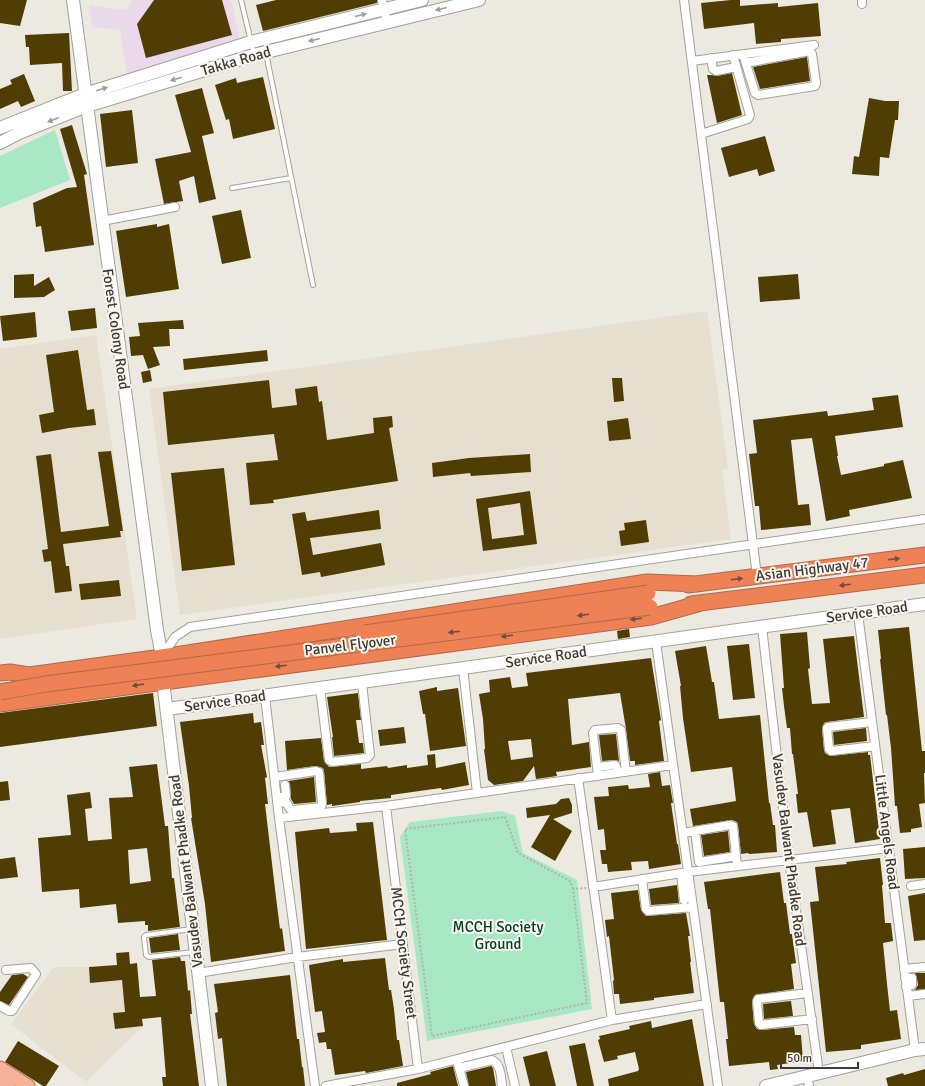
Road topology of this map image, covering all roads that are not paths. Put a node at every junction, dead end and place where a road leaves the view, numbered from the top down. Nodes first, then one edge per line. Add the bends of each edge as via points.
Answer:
1 (73, 0) edge
2 (241, 0) edge
3 (422, 0) edge
4 (479, 0) edge
5 (684, 0) edge
6 (383, 5) edge
7 (387, 22) junction
8 (263, 39) junction
9 (251, 42) junction
10 (812, 47) junction
11 (260, 53) junction
12 (743, 54) junction
13 (733, 55) junction
14 (711, 58) junction
15 (692, 61) junction
16 (746, 63) junction
17 (736, 67) junction
18 (85, 94) junction
19 (87, 106) junction
20 (0, 128) edge
21 (701, 134) junction
22 (0, 143) edge
23 (291, 178) junction
24 (232, 188) dead end
25 (175, 207) dead end
26 (102, 221) junction
27 (313, 286) dead end
28 (925, 519) edge
29 (754, 544) junction
30 (925, 555) edge
31 (925, 575) edge
32 (757, 576) junction
33 (698, 584) junction
34 (649, 600) junction
35 (701, 603) junction
36 (925, 604) edge
37 (858, 614) junction
38 (762, 627) junction
39 (656, 642) junction
40 (162, 657) junction
41 (464, 668) junction
42 (5, 673) edge
43 (163, 681) junction
44 (362, 682) junction
45 (0, 684) edge
46 (320, 688) junction
47 (0, 692) edge
48 (265, 696) junction
49 (0, 704) edge
50 (167, 709) junction
51 (872, 722) junction
52 (875, 746) junction
53 (673, 765) junction
54 (597, 767) junction
55 (622, 772) junction
56 (598, 776) junction
57 (274, 777) junction
58 (578, 778) junction
59 (285, 785) dead end
60 (477, 793) junction
61 (277, 800) junction
62 (386, 806) junction
63 (319, 810) junction
64 (279, 818) junction
65 (695, 831) junction
66 (682, 833) junction
67 (889, 848) junction
68 (731, 857) dead end
69 (789, 860) junction
70 (699, 862) junction
71 (738, 866) junction
72 (682, 875) junction
73 (642, 879) junction
74 (925, 884) edge
75 (911, 886) dead end
76 (593, 887) junction
77 (686, 905) junction
78 (193, 929) junction
79 (403, 944) junction
80 (196, 952) junction
81 (297, 957) junction
82 (925, 967) edge
83 (904, 969) junction
84 (6, 970) dead end
85 (198, 973) junction
86 (808, 992) junction
87 (925, 994) edge
88 (908, 996) junction
89 (706, 1004) junction
90 (0, 1006) edge
91 (812, 1018) junction
92 (612, 1020) junction
93 (506, 1046) junction
94 (920, 1050) edge
95 (478, 1054) junction
96 (457, 1059) junction
97 (480, 1063) junction
98 (0, 1068) edge
99 (459, 1068) junction
100 (418, 1069) junction
101 (819, 1072) junction
102 (513, 1076) junction
103 (0, 1081) edge
104 (808, 1081) edge
105 (502, 1082) edge
106 (8, 1086) edge
107 (28, 1086) edge
108 (212, 1086) edge
109 (315, 1086) edge
110 (326, 1086) edge
111 (464, 1086) edge
112 (515, 1086) edge
113 (718, 1086) edge
114 (766, 1086) edge

1 - 18 street, Forest Colony Road
2 - 9 lane
3 - 6 street, Takka Road
4 -> 7 street, Takka Road
5 - 15 street
6 - 7 street
8 -> 6 street, Takka Road
7 -> 11 street, Takka Road
8 - 9 street, Takka Road
8 - 11 lane
9 - 11 lane
18 -> 9 street, Takka Road
10 - 12 street
10 - 16 street
10 - 16 street via 816,83 814,86 758,96 755,94
11 -> 19 street, Takka Road
11 - 23 lane
12 - 13 street
12 - 16 street
13 - 14 street
13 - 17 street
14 - 15 street
14 - 17 street via 713,69 716,71
15 - 21 street
17 - 21 street via 750,116 748,119
18 - 19 street, Forest Colony Road
18 - 20 street, Takka Road
19 -> 22 street, Takka Road
19 - 26 street, Forest Colony Road
21 - 29 street
23 - 24 lane
23 - 27 lane
25 - 26 street
26 - 40 street, Forest Colony Road
28 - 29 street
29 - 32 street
29 - 40 street via 190,627 176,637
32 -> 30 highway, Asian Highway 47
31 -> 35 highway, Asian Highway 47
33 -> 32 highway, Asian Highway 47
33 - 34 highway, Panvel Flyover
33 - 40 highway via 647,582
34 - 35 highway, Panvel Flyover
34 - 45 highway, Panvel Flyover, bridge
34 -> 47 highway, Panvel Flyover, bridge
35 -> 43 highway via 651,617
36 - 37 street, Service Road
37 - 38 street, Service Road
37 - 51 street, Little Angels Road
38 - 39 street, Service Road
38 - 69 street, Vasudev Balwant Phadke Road
39 - 41 street, Service Road
39 - 53 street
40 - 42 highway via 29,675
40 - 43 street, Vasudev Balwant Phadke Road
41 - 44 street, Service Road
41 - 60 street
43 -> 49 highway
43 - 50 street, Vasudev Balwant Phadke Road
44 - 46 street, Service Road
44 - 46 street via 370,756 367,758 332,762 328,760
46 - 48 street, Service Road
48 - 50 street, Service Road
48 - 57 street
50 - 78 street, Vasudev Balwant Phadke Road
51 - 52 street, Little Angels Road
51 - 52 street via 828,727 829,749 831,751
52 - 67 street, Little Angels Road
53 - 55 street
53 - 66 street
54 - 55 street via 615,765
54 - 55 street via 593,733 595,730 618,728 621,730
54 - 56 street
55 - 56 street
56 - 58 street
57 - 61 street
57 - 63 street via 318,772 322,804
58 - 60 street
58 - 76 street
59 - 61 street via 286,796
60 - 62 street
61 - 63 street via 286,802 293,810
61 - 64 street
62 - 63 street
62 - 79 street, MCCH Society Street
63 - 64 street
64 - 81 street
65 - 66 street
65 - 70 street
65 - 71 street via 733,826
66 - 72 street
67 - 69 street
67 - 83 street, Little Angels Road
68 - 70 street
69 - 71 street
69 - 86 street, Vasudev Balwant Phadke Road
70 - 72 street
71 - 72 street
72 - 73 street
72 - 77 street
73 - 76 street
73 - 77 street via 648,911
74 - 75 street
76 - 92 street
77 - 89 street
78 - 80 street, Vasudev Balwant Phadke Road
78 - 80 lane via 146,935 146,955 149,957
79 - 81 street
79 - 100 street, MCCH Society Street
80 - 85 street, Vasudev Balwant Phadke Road
81 - 85 street
81 - 109 street
82 - 83 street
83 - 88 street, Little Angels Road
84 - 90 street via 31,968 36,974 12,1011
85 - 108 street, Vasudev Balwant Phadke Road
86 - 91 street, Vasudev Balwant Phadke Road
86 - 91 street via 758,999 759,1023 761,1025
87 - 88 street
88 - 94 street, Little Angels Road
89 - 92 street
89 - 113 street
91 - 101 street, Vasudev Balwant Phadke Road
92 - 93 street
93 - 95 street
93 - 102 street
94 - 101 street
95 - 96 street
95 - 97 street
96 - 99 street
96 - 100 street
97 - 99 street
97 - 105 street via 492,1060 497,1063
98 - 107 main road
99 - 111 street
100 - 110 street
101 - 104 street
102 - 105 street
102 - 112 street
103 - 106 main road
104 - 114 street

